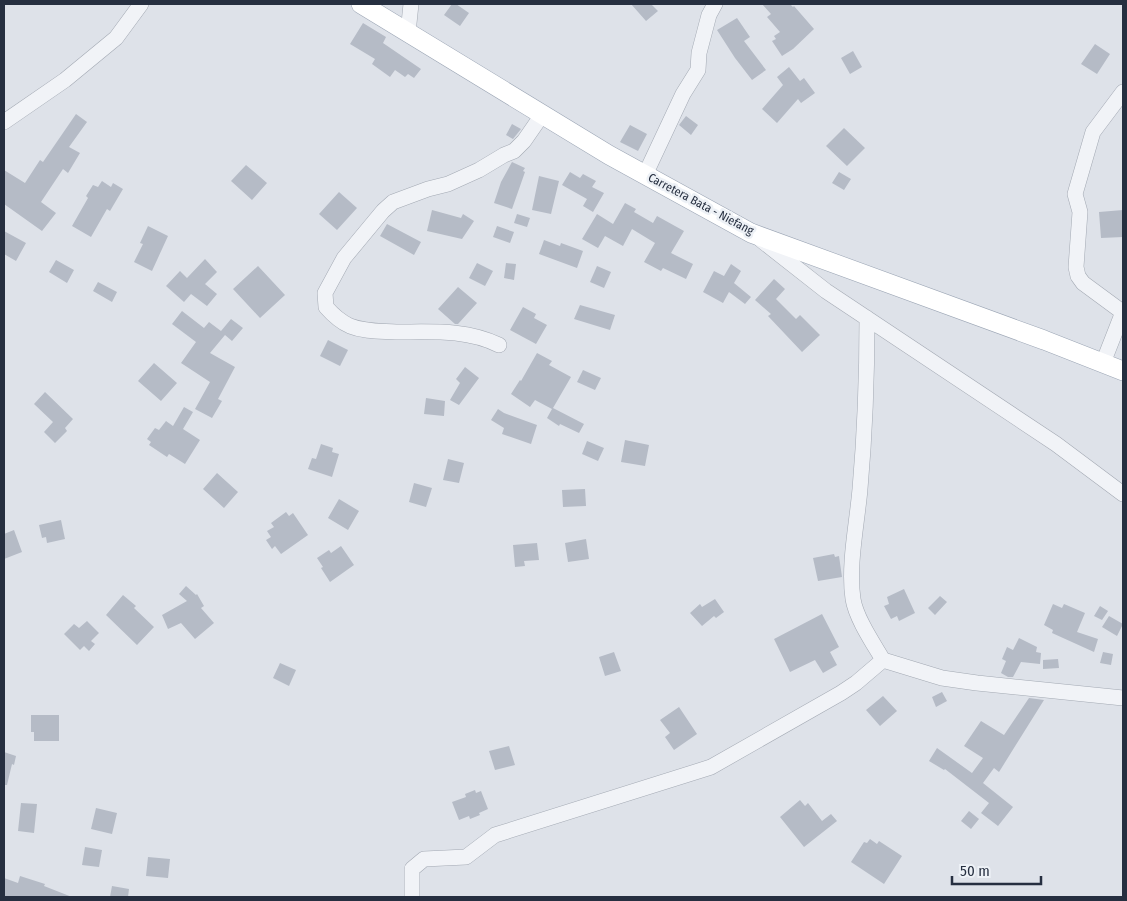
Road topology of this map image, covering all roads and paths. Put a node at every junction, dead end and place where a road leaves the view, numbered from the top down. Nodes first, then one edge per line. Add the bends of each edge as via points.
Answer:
1 (141, 4) edge
2 (361, 4) edge
3 (411, 4) edge
4 (715, 4) edge
5 (408, 33) junction
6 (1123, 92) edge
7 (542, 115) junction
8 (4, 122) edge
9 (645, 175) junction
10 (752, 233) junction
11 (866, 318) junction
12 (499, 345) dead end
13 (1102, 363) junction
14 (1123, 371) edge
15 (1123, 494) edge
16 (883, 660) junction
17 (1123, 698) edge
18 (412, 897) edge

1 - 8 street via 116,38 65,80
2 - 5 main road, Carretera Bata - Niefang
3 - 5 street
4 - 9 street via 699,53 698,70 683,94
5 - 7 main road, Carretera Bata - Niefang
6 - 13 street via 1093,132 1075,194 1080,212 1078,276 1121,311
7 - 9 main road, Carretera Bata - Niefang
7 - 12 street via 514,152 448,184 393,202 383,210 344,258 325,293 326,307 350,326 368,331 466,334
9 - 10 main road, Carretera Bata - Niefang
10 - 11 street
10 - 13 main road, Carretera Bata - Niefang
11 - 15 street via 1056,444
11 - 16 street via 867,385 852,568 853,600 865,630
13 - 14 main road, Carretera Bata - Niefang
16 - 17 street via 942,678
16 - 18 street via 841,693 711,767 495,835 466,857 424,859 412,869

